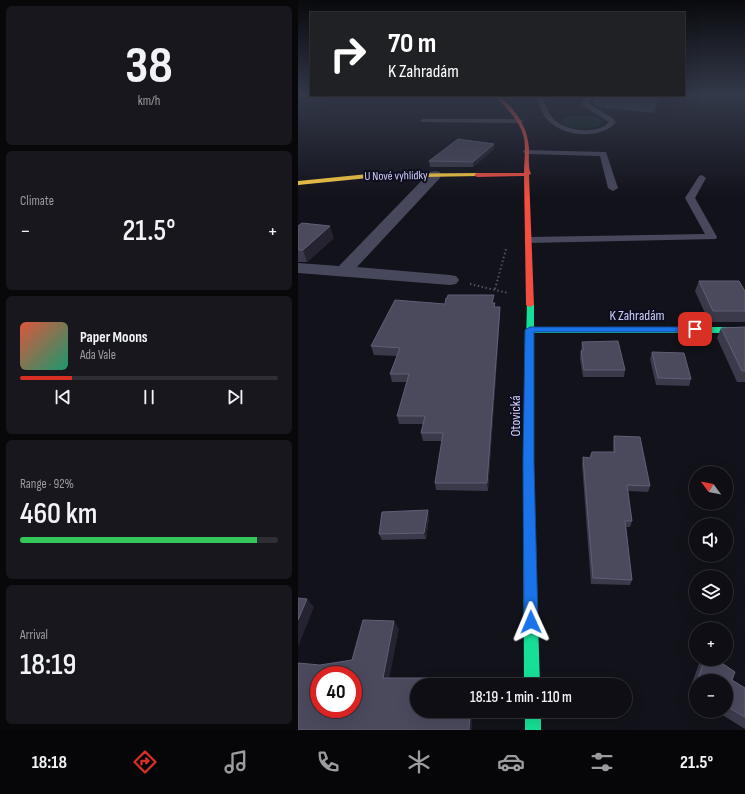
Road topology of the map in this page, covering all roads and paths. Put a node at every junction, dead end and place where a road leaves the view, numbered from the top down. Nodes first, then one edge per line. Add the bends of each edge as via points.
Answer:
1 (523, 129) edge
2 (571, 129) edge
3 (605, 129) edge
4 (527, 150) junction
5 (528, 174) junction
6 (435, 175) junction
7 (702, 178) dead end
8 (298, 183) edge
9 (613, 188) dead end
10 (529, 240) junction
11 (298, 268) edge
12 (344, 271) junction
13 (450, 280) dead end
14 (530, 330) junction
15 (745, 330) edge
16 (532, 678) edge
17 (533, 718) edge
18 (533, 730) edge

1 - 4 street, Otovická
2 - 3 lane
4 - 5 street, Otovická
4 - 9 lane via 603,154
5 - 6 street
5 - 10 street, Otovická
6 - 8 street, U Nové vyhlídky via 368,176
6 - 12 street, U Nové vyhlídky
7 - 10 lane via 690,198 712,237
10 - 14 street, Otovická
11 - 12 street
12 - 13 street
14 - 15 street, K Zahradám
14 - 16 street, Otovická via 528,463
17 - 18 street

